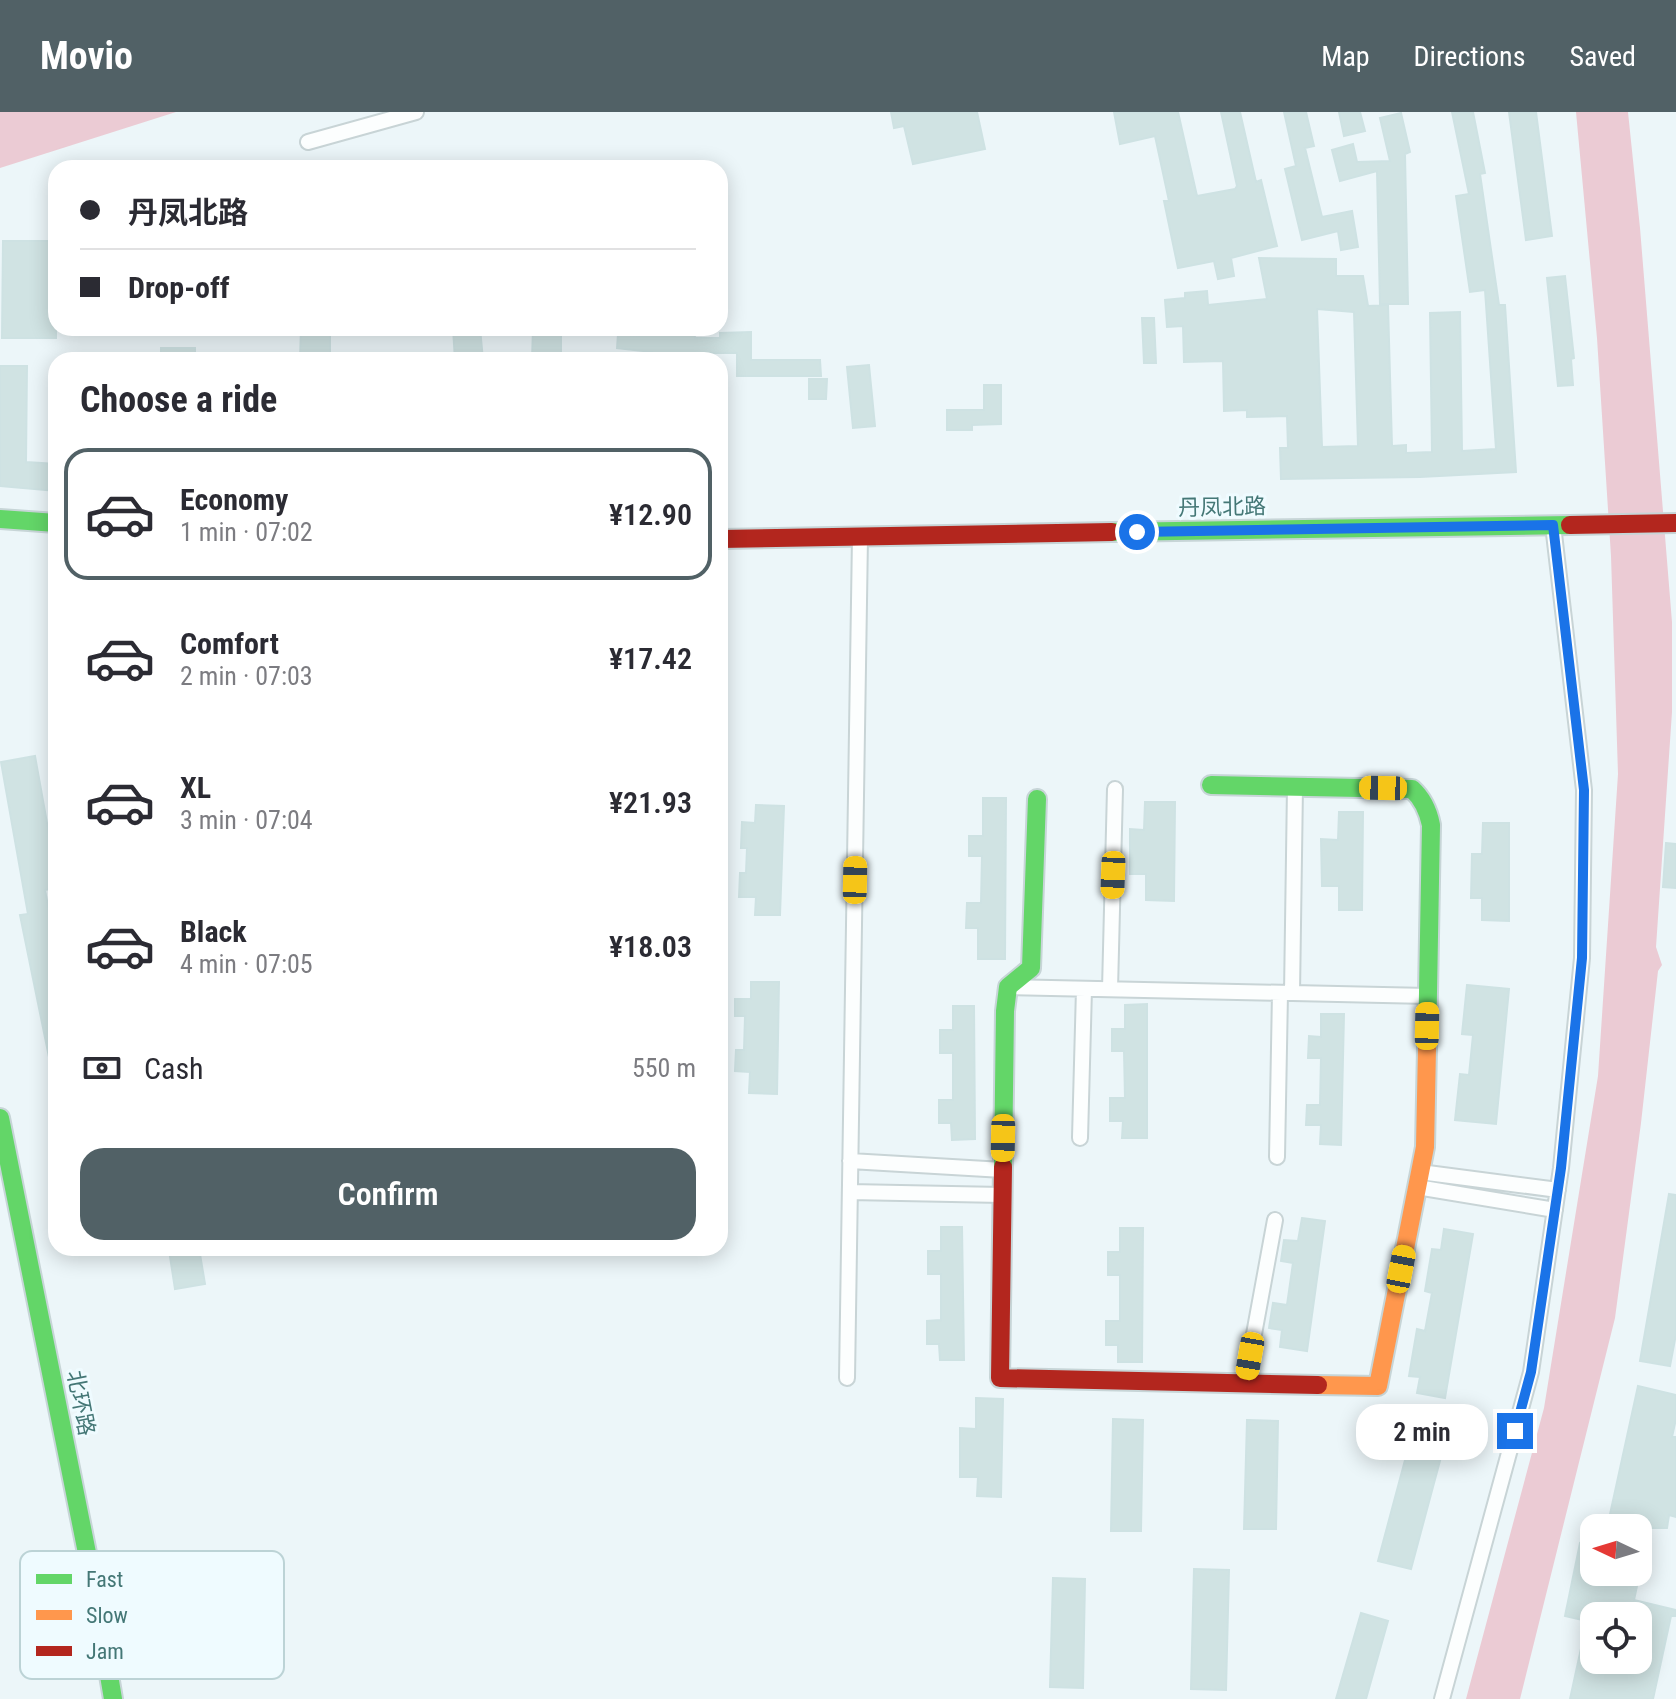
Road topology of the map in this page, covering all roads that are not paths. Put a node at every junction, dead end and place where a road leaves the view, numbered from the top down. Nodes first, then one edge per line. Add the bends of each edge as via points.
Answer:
1 (416, 112) edge
2 (308, 142) dead end
3 (0, 519) edge
4 (48, 522) edge
5 (1676, 523) edge
6 (1553, 525) junction
7 (860, 537) junction
8 (728, 539) edge
9 (1211, 785) dead end
10 (1295, 787) junction
11 (1115, 789) dead end
12 (1037, 799) dead end
13 (1008, 987) junction
14 (1084, 989) junction
15 (1110, 989) junction
16 (1286, 993) junction
17 (1428, 996) junction
18 (0, 1118) edge
19 (1080, 1138) dead end
20 (1277, 1157) dead end
21 (850, 1161) junction
22 (1003, 1170) junction
23 (1418, 1180) junction
24 (1558, 1190) junction
25 (850, 1192) junction
26 (1002, 1195) junction
27 (1555, 1210) junction
28 (1275, 1220) dead end
29 (847, 1378) dead end
30 (1245, 1383) junction
31 (87, 1551) edge
32 (110, 1679) edge
33 (113, 1699) edge
34 (1442, 1699) edge

1 - 2 street
3 - 4 street
5 - 6 street, 丹凤北路
6 - 7 street, 丹凤北路
6 - 24 street via 1584,790 1582,958
7 - 8 street, 丹凤北路
7 - 21 street
9 - 10 street
10 - 16 street
10 - 17 street via 1412,789 1423,798 1431,825
11 - 15 street
12 - 13 street via 1031,968
13 - 14 street
13 - 22 street
14 - 15 street
14 - 19 street
15 - 16 street
16 - 17 street
16 - 20 street
17 - 23 street via 1425,1147
18 - 31 street, 北环路
21 - 22 street
21 - 25 street
22 - 26 street
23 - 24 street
23 - 27 street
23 - 30 street via 1378,1386
24 - 27 street
25 - 26 street
25 - 29 street
26 - 30 street via 1000,1378
27 - 34 street via 1531,1372
28 - 30 street
32 - 33 street, 北环路

